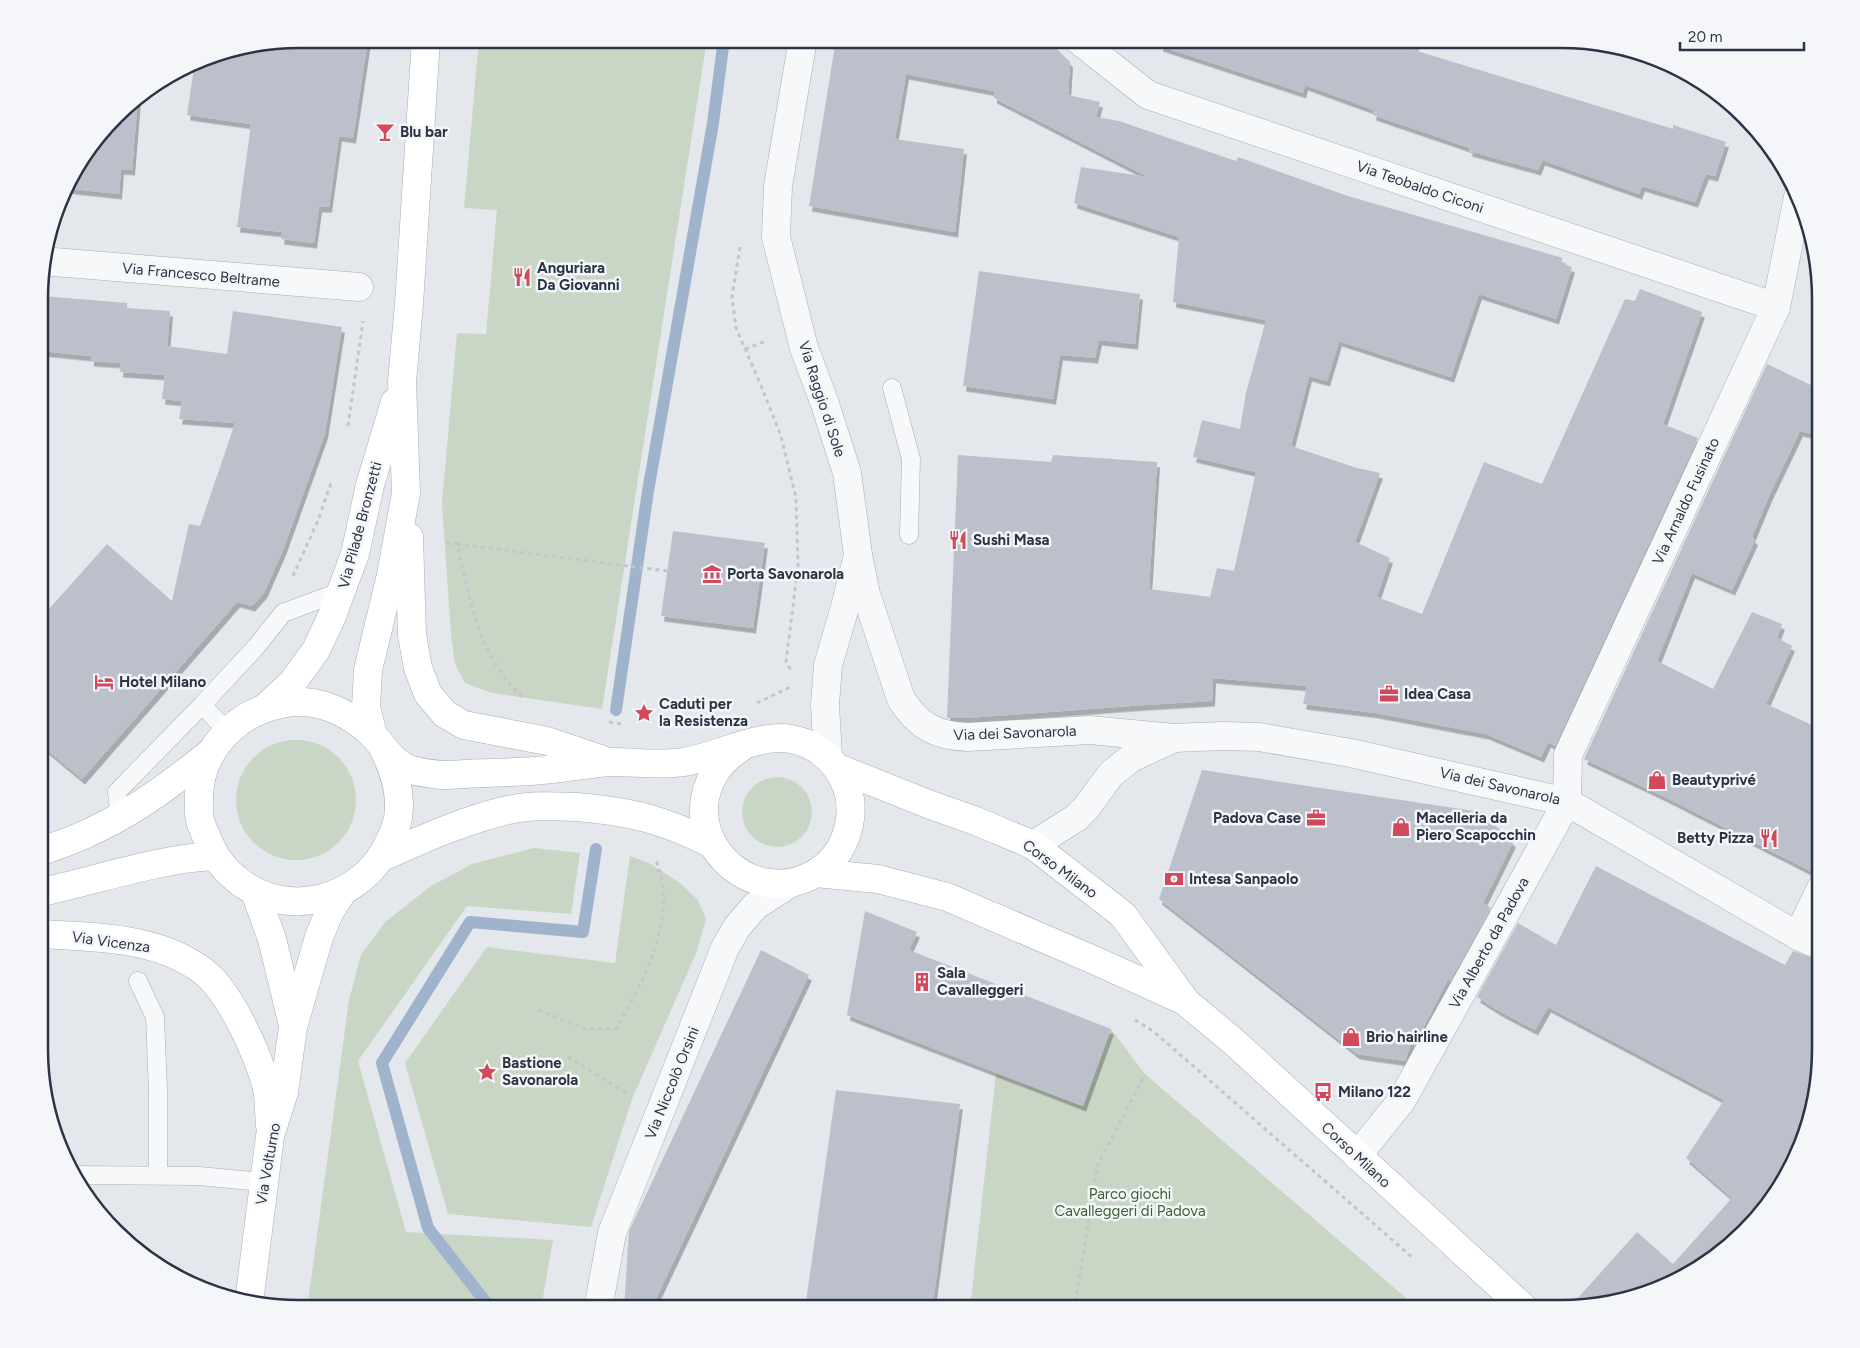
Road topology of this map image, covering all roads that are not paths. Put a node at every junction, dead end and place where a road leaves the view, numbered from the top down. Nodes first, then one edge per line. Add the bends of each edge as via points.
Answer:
1 (425, 48) edge
2 (801, 48) edge
3 (1088, 48) edge
4 (1796, 209) edge
5 (50, 262) edge
6 (359, 287) dead end
7 (1776, 307) junction
8 (402, 382) junction
9 (892, 388) dead end
10 (406, 493) junction
11 (909, 535) dead end
12 (858, 555) junction
13 (342, 591) junction
14 (202, 705) junction
15 (266, 707) junction
16 (227, 731) junction
17 (1174, 738) junction
18 (378, 741) junction
19 (743, 746) junction
20 (210, 754) junction
21 (612, 762) junction
22 (833, 763) junction
23 (1567, 802) junction
24 (120, 818) junction
25 (712, 844) junction
26 (1033, 845) junction
27 (48, 849) edge
28 (215, 856) junction
29 (380, 858) junction
30 (816, 873) junction
31 (791, 883) junction
32 (48, 890) edge
33 (343, 891) junction
34 (255, 892) junction
35 (1812, 928) edge
36 (48, 934) edge
37 (1809, 941) edge
38 (138, 981) dead end
39 (1186, 1002) junction
40 (293, 1027) junction
41 (270, 1136) junction
42 (1357, 1156) junction
43 (81, 1175) edge
44 (158, 1175) junction
45 (263, 1182) junction
46 (250, 1296) edge
47 (600, 1300) edge
48 (1515, 1300) edge

1 - 8 main road, Via Pilade Bronzetti
2 - 12 street, Via Raggio di Sole via 778,186 776,237 804,348 847,473
3 - 7 street, Via Teobaldo Ciconi via 1148,95
4 - 7 street, Via Arnaldo Fusinato
5 - 6 street, Via Francesco Beltrame
7 - 23 street, Via Arnaldo Fusinato via 1568,755
8 - 10 main road, Via Pilade Bronzetti
8 - 13 main road, Via Pilade Bronzetti
9 - 11 lane via 911,458
10 - 18 main road, Via Pilade Bronzetti via 391,575 368,670 366,707
10 - 21 main road via 412,636 418,668 428,694 445,714 464,725 547,741
12 - 17 street, Via dei Savonarola via 866,594 901,699 919,722 950,736 1090,730
12 - 22 street, Via Raggio di Sole via 828,664 825,705
13 - 14 lane via 283,613
13 - 15 main road, Via Pilade Bronzetti via 316,650 293,682
14 - 16 lane
14 - 24 lane via 117,792
15 - 16 main road
15 - 18 main road via 286,702 326,706 346,713
16 - 20 main road
17 - 23 street, Via dei Savonarola via 1260,737 1351,753
17 - 26 street, Via dei Savonarola via 1131,758 1111,774 1076,818
18 - 21 main road via 402,766 444,775 542,770
18 - 29 main road via 392,765 399,800 398,819
19 - 21 main road via 684,762
19 - 22 main road via 765,739 788,738 810,744
19 - 25 main road via 716,770 709,786 704,803
20 - 24 main road
20 - 28 main road via 199,786 199,820
22 - 26 main road, Corso Milano
22 - 30 main road via 850,797 849,828 836,855
23 - 37 street, Via dei Savonarola
23 - 42 street, Via Alberto da Padova via 1402,1100
24 - 27 main road
25 - 29 main road via 682,829 629,813 536,806 482,817
25 - 31 main road via 734,869 752,879 770,884
26 - 39 main road, Corso Milano via 1122,915
28 - 32 main road via 166,863
28 - 34 main road via 230,875
29 - 33 main road via 366,875
30 - 31 main road
30 - 39 main road, Corso Milano via 878,879 947,897
31 - 47 street, Via Niccolò Orsini via 755,906 725,948 612,1233
33 - 34 main road via 314,900 284,901
33 - 40 main road, Via Volturno via 319,937
34 - 40 main road, Via Volturno via 272,939
35 - 37 street
36 - 41 main road, Via Vicenza via 124,941 156,948 190,962 212,979 251,1041 268,1093
38 - 44 lane via 155,1017
39 - 42 main road, Corso Milano
40 - 41 main road, Via Volturno via 284,1092
41 - 45 main road, Via Volturno
42 - 48 main road, Corso Milano
43 - 44 lane
44 - 45 lane
45 - 46 main road, Via Volturno

